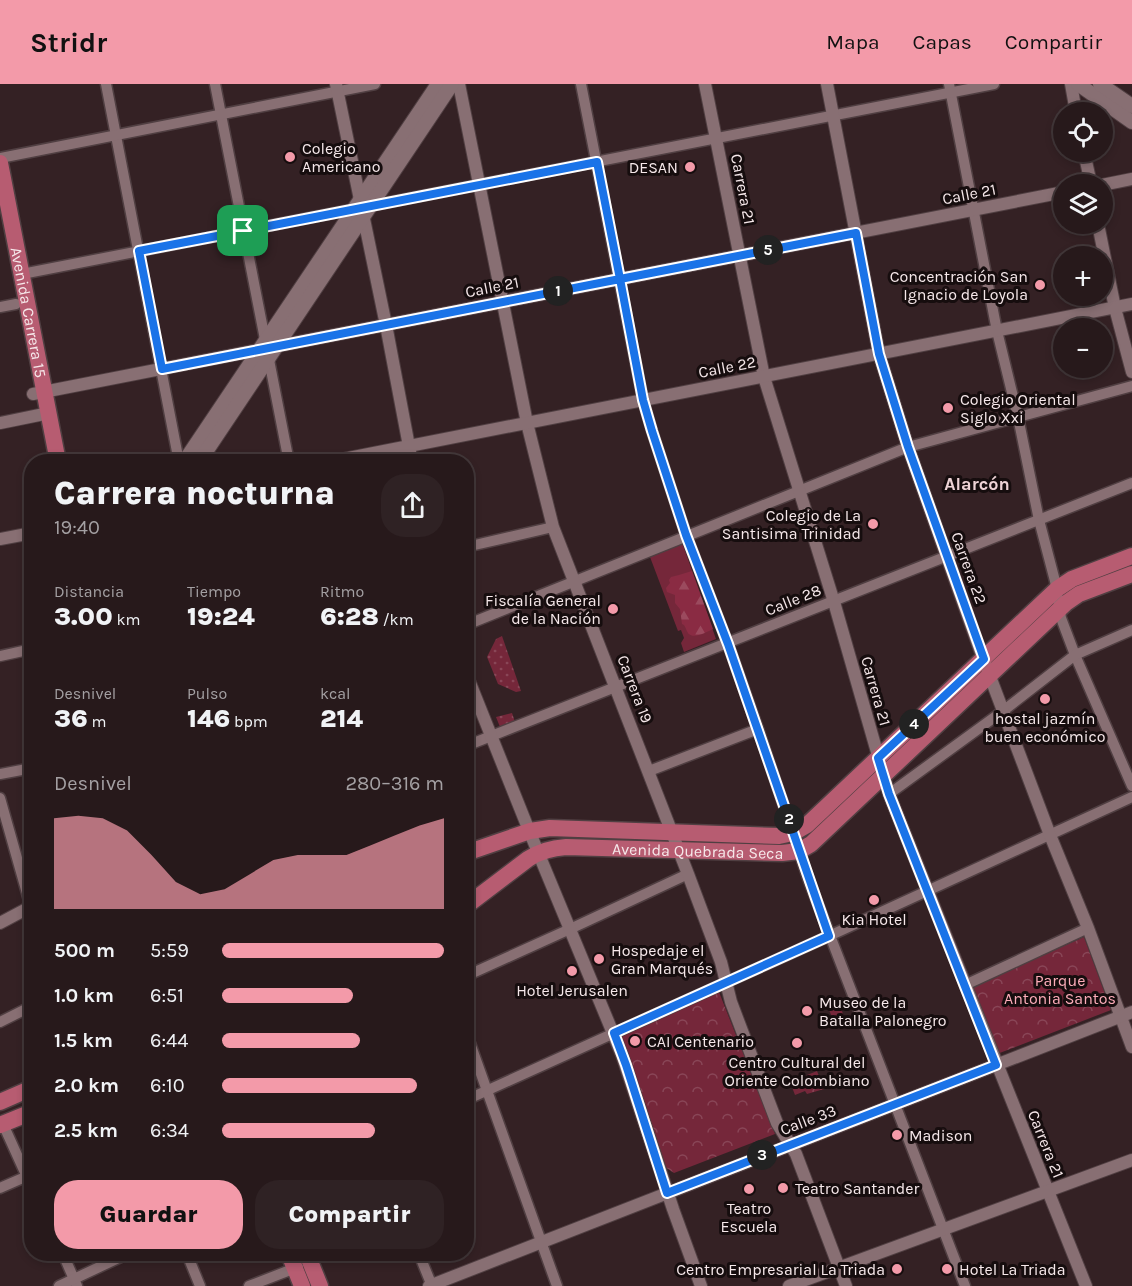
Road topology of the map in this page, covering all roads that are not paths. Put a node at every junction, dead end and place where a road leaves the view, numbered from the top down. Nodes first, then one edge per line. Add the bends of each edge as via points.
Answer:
1 (106, 84) edge
2 (215, 84) edge
3 (375, 84) edge
4 (438, 84) edge
5 (452, 84) edge
6 (459, 84) edge
7 (581, 84) edge
8 (705, 84) edge
9 (826, 84) edge
10 (994, 84) edge
11 (1071, 84) edge
12 (1078, 84) edge
13 (1100, 84) edge
14 (337, 88) edge
15 (950, 88) edge
16 (1074, 102) edge
17 (1132, 106) edge
18 (221, 114) junction
19 (833, 116) junction
20 (1132, 122) edge
21 (116, 135) junction
22 (716, 138) junction
23 (0, 158) edge
24 (597, 162) junction
25 (0, 163) edge
26 (1132, 179) edge
27 (1113, 183) edge
28 (479, 185) junction
29 (1053, 194) edge
30 (362, 208) junction
31 (974, 210) junction
32 (0, 223) edge
33 (243, 231) junction
34 (856, 233) junction
35 (1100, 234) edge
36 (139, 251) junction
37 (740, 256) junction
38 (22, 274) junction
39 (620, 279) junction
40 (502, 302) junction
41 (1132, 304) edge
42 (8, 305) edge
43 (1115, 308) junction
44 (386, 325) junction
45 (997, 331) junction
46 (267, 349) junction
47 (879, 354) junction
48 (162, 369) junction
49 (1132, 372) edge
50 (764, 377) junction
51 (1132, 386) edge
52 (39, 393) junction
53 (643, 400) junction
54 (43, 414) junction
55 (1018, 417) junction
56 (0, 423) edge
57 (527, 423) junction
58 (409, 446) junction
59 (908, 447) junction
60 (46, 454) edge
61 (56, 454) edge
62 (178, 454) edge
63 (190, 454) edge
64 (204, 454) edge
65 (287, 454) edge
66 (368, 454) edge
67 (410, 454) edge
68 (1132, 483) edge
69 (799, 491) junction
70 (1039, 520) junction
71 (554, 526) junction
72 (24, 534) edge
73 (686, 535) junction
74 (0, 539) edge
75 (474, 545) edge
76 (1132, 556) edge
77 (947, 557) junction
78 (1132, 574) edge
79 (575, 581) junction
80 (1057, 589) junction
81 (834, 602) junction
82 (1060, 609) junction
83 (474, 622) edge
84 (1132, 630) edge
85 (728, 644) junction
86 (24, 652) edge
87 (1075, 655) junction
88 (0, 656) edge
89 (987, 667) junction
90 (616, 687) junction
91 (474, 692) edge
92 (1003, 711) junction
93 (758, 729) junction
94 (492, 736) junction
95 (474, 743) edge
96 (878, 758) junction
97 (24, 770) edge
98 (649, 771) junction
99 (0, 774) edge
100 (883, 775) junction
101 (1132, 786) edge
102 (889, 794) junction
103 (1132, 797) edge
104 (0, 798) edge
105 (530, 831) junction
106 (672, 832) junction
107 (794, 833) junction
108 (1050, 835) junction
109 (474, 847) edge
110 (678, 850) junction
111 (800, 851) junction
112 (538, 852) junction
113 (688, 874) junction
114 (24, 883) edge
115 (927, 891) junction
116 (474, 900) edge
117 (24, 911) edge
118 (0, 923) edge
119 (1088, 928) junction
120 (570, 929) junction
121 (829, 936) junction
122 (474, 972) edge
123 (726, 983) junction
124 (965, 985) junction
125 (24, 1010) edge
126 (1126, 1014) edge
127 (0, 1022) edge
128 (614, 1033) junction
129 (1132, 1047) edge
130 (474, 1053) edge
131 (996, 1065) junction
132 (488, 1090) junction
133 (24, 1092) edge
134 (474, 1096) edge
135 (0, 1102) edge
136 (895, 1104) junction
137 (24, 1106) edge
138 (24, 1115) edge
139 (24, 1123) edge
140 (2, 1125) edge
141 (790, 1144) junction
142 (1132, 1160) edge
143 (24, 1166) edge
144 (24, 1177) edge
145 (0, 1188) edge
146 (1047, 1191) junction
147 (667, 1193) junction
148 (944, 1228) junction
149 (541, 1242) junction
150 (66, 1261) edge
151 (113, 1261) edge
152 (190, 1261) edge
153 (297, 1261) edge
154 (421, 1261) edge
155 (839, 1268) junction
156 (75, 1282) edge
157 (59, 1286) edge
158 (200, 1286) edge
159 (249, 1286) edge
160 (302, 1286) edge
161 (320, 1286) edge
162 (430, 1286) edge
163 (557, 1286) edge
164 (701, 1286) edge
165 (789, 1286) edge
166 (846, 1286) edge
167 (965, 1286) edge
168 (1086, 1286) edge

1 - 21 street
2 - 18 street
3 - 14 street
4 - 30 main road
5 - 30 main road
6 - 28 street, Carrera 19
7 - 24 street
8 - 22 street, Carrera 21
9 - 19 street, Carrera 22
10 - 15 street
11 - 16 street
12 - 20 main road
13 - 17 main road
14 - 18 street
14 - 30 street
15 - 19 street
15 - 31 street
18 - 21 street
18 - 33 street
19 - 22 street
19 - 34 street, Carrera 22
21 - 23 street
21 - 36 street
22 - 24 street
22 - 37 street, Carrera 21
24 - 28 street
24 - 39 street
25 - 38 main road, Avenida Carrera 15
26 - 27 street
28 - 30 street
28 - 40 street, Carrera 19
29 - 31 street, Calle 21
30 - 33 street
30 - 44 street
30 - 46 main road
31 - 34 street, Calle 21
31 - 45 street
32 - 42 main road, Avenida Carrera 15
33 - 36 street
33 - 46 street
34 - 37 street, Calle 21
34 - 47 street, Carrera 22
35 - 43 street
36 - 38 street
36 - 48 street
37 - 39 street, Calle 21
37 - 50 street, Carrera 21
38 - 52 main road, Avenida Carrera 15
39 - 40 street, Calle 21
39 - 53 street
40 - 44 street, Calle 21
40 - 57 street, Carrera 19
41 - 43 street, Calle 22
42 - 52 main road, Avenida Carrera 15
43 - 45 street, Calle 22
43 - 49 street
44 - 46 street, Calle 21
44 - 58 street
45 - 47 street, Calle 22
45 - 55 street
46 - 48 street, Calle 21
46 - 63 main road
46 - 64 main road
46 - 65 street
47 - 50 street, Calle 22
47 - 59 street, Carrera 22
48 - 52 street, Calle 21
48 - 62 street
50 - 53 street, Calle 22
50 - 69 street, Carrera 21
51 - 55 street
52 - 54 main road, Avenida Carrera 15
53 - 57 street, Calle 22
53 - 73 street
54 - 56 street
54 - 60 main road, Avenida Carrera 15
54 - 61 main road, Avenida Carrera 15
55 - 59 street
55 - 70 street
57 - 58 street, Calle 22
57 - 71 street, Carrera 19
58 - 66 street, Calle 22
58 - 67 street
59 - 69 street
59 - 77 street, Carrera 22
68 - 70 street, Calle 28
69 - 73 street
69 - 81 street, Carrera 21
70 - 77 street, Calle 28
70 - 80 street
71 - 75 street
71 - 79 street, Carrera 19
72 - 74 street
73 - 79 street
73 - 85 street
76 - 80 main road, Avenida Quebrada Seca via 1072,579
77 - 81 street, Calle 28
77 - 89 street, Carrera 22
78 - 82 main road, Avenida Quebrada Seca via 1079,594
79 - 83 street
79 - 90 street, Carrera 19
80 - 82 street
80 - 89 main road, Avenida Quebrada Seca
81 - 85 street, Calle 28
81 - 96 street, Carrera 21
82 - 87 street
82 - 89 main road, Avenida Quebrada Seca
84 - 87 street
85 - 90 street, Calle 28
85 - 93 street
86 - 88 street
87 - 92 street
87 - 101 street
89 - 92 street, Carrera 22
89 - 96 main road, Avenida Quebrada Seca
89 - 100 main road, Avenida Quebrada Seca
90 - 94 street, Calle 28
90 - 98 street, Carrera 19
91 - 94 street
92 - 102 street
92 - 108 street, Carrera 22
93 - 98 street
93 - 107 street
94 - 95 street, Calle 28
94 - 105 street
96 - 100 street, Carrera 21
96 - 107 main road, Avenida Quebrada Seca
97 - 99 street
98 - 106 street, Carrera 19
100 - 102 street, Carrera 21
100 - 111 main road, Avenida Quebrada Seca
102 - 115 street, Carrera 21
103 - 108 street
104 - 114 street
105 - 106 main road, Avenida Quebrada Seca via 561,828
105 - 109 main road, Avenida Quebrada Seca
105 - 112 street
106 - 107 main road, Avenida Quebrada Seca via 779,836
106 - 110 street, Carrera 19
107 - 111 street
108 - 115 street
108 - 119 street, Carrera 22
110 - 111 main road, Avenida Quebrada Seca
110 - 112 main road, Avenida Quebrada Seca via 566,847
110 - 113 street, Carrera 19
111 - 121 street
112 - 116 main road, Avenida Quebrada Seca
112 - 120 street
113 - 120 street
113 - 123 street, Carrera 19
115 - 121 street
115 - 124 street, Carrera 21
117 - 118 street
119 - 124 street
119 - 126 street, Carrera 22
120 - 122 street
120 - 128 street
121 - 123 street
121 - 136 street
123 - 128 street
123 - 141 street, Carrera 19 via 777,1123
124 - 131 street, Carrera 21
125 - 127 street
126 - 129 street, Carrera 22
126 - 131 street, Calle 33
128 - 132 street
128 - 147 street
130 - 132 street
131 - 136 street, Calle 33
131 - 146 street, Carrera 21
132 - 134 street
132 - 149 street
133 - 135 main road
136 - 141 street, Calle 33
136 - 148 street
137 - 140 main road
138 - 140 main road
139 - 140 main road
140 - 143 street
141 - 147 street, Calle 33
141 - 155 street, Carrera 19
142 - 146 street
144 - 145 street
146 - 148 street
146 - 168 street, Carrera 21
147 - 149 street, Calle 33
147 - 164 street
148 - 155 street
148 - 167 street
149 - 162 street, Calle 33
149 - 163 street
150 - 156 street
151 - 156 street
152 - 158 street
153 - 159 street
153 - 160 main road
153 - 161 main road
154 - 162 street
155 - 165 street
155 - 166 street, Carrera 19
156 - 157 street

